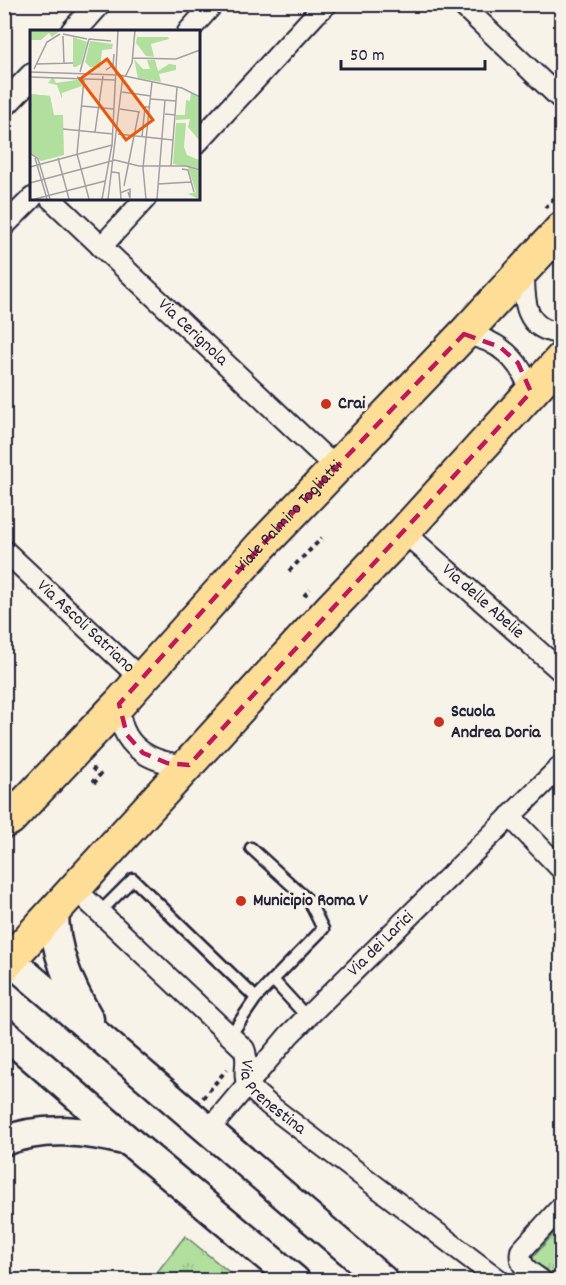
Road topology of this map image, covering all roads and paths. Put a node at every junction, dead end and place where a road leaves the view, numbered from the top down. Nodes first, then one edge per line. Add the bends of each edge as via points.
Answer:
1 (98, 4) edge
2 (213, 4) edge
3 (327, 4) edge
4 (461, 4) edge
5 (75, 30) edge
6 (190, 30) edge
7 (30, 78) edge
8 (561, 100) edge
9 (4, 105) edge
10 (200, 140) edge
11 (30, 200) edge
12 (52, 200) edge
13 (144, 200) edge
14 (4, 226) edge
15 (561, 228) edge
16 (101, 247) junction
17 (524, 270) junction
18 (561, 333) edge
19 (464, 334) junction
20 (561, 358) edge
21 (531, 392) junction
22 (336, 468) junction
23 (404, 532) junction
24 (322, 538) dead end
25 (4, 550) edge
26 (289, 571) dead end
27 (310, 589) dead end
28 (304, 596) dead end
29 (561, 672) edge
30 (141, 679) junction
31 (119, 704) junction
32 (88, 764) dead end
33 (189, 765) junction
34 (561, 765) edge
35 (98, 784) dead end
36 (510, 816) junction
37 (6, 822) edge
38 (251, 848) dead end
39 (561, 870) edge
40 (64, 899) junction
41 (100, 912) junction
42 (6, 960) edge
43 (273, 980) junction
44 (256, 998) junction
45 (307, 1017) junction
46 (4, 1033) edge
47 (97, 1034) junction
48 (230, 1036) junction
49 (229, 1066) dead end
50 (248, 1084) junction
51 (194, 1091) dead end
52 (208, 1131) junction
53 (4, 1141) edge
54 (130, 1142) junction
55 (561, 1206) edge
56 (295, 1281) edge
57 (383, 1281) edge
58 (499, 1281) edge
59 (541, 1281) edge

1 - 5 street
2 - 6 street
3 - 10 street
4 - 8 street
7 - 9 street
11 - 14 street
12 - 16 street, Via Cerignola
13 - 16 street
15 - 17 main road, Viale Palmiro Togliatti
16 - 22 street, Via Cerignola
17 - 18 street via 524,297 531,318 548,331
17 - 19 main road, Viale Palmiro Togliatti
19 - 21 street via 486,339 507,352 522,370
19 - 22 main road, Viale Palmiro Togliatti
20 - 21 main road
21 - 23 main road
22 - 30 main road, Viale Palmiro Togliatti
23 - 29 street, Via delle Abelie
23 - 33 main road
24 - 26 path
25 - 30 street, Via Ascoli Satriano
27 - 28 path
30 - 31 main road, Viale Palmiro Togliatti
31 - 33 street via 120,720 127,735 143,753 160,762
31 - 37 main road, Viale Palmiro Togliatti
32 - 35 path via 100,775 94,780
33 - 40 main road
34 - 36 street, Via dei Larici
36 - 39 street
36 - 45 street, Via dei Larici
38 - 43 lane via 309,902 323,929
40 - 41 street, Via Prenestina
40 - 42 main road
40 - 47 main road via 55,936 63,967
41 - 44 lane via 133,879
41 - 48 street, Via Prenestina
42 - 47 main road
43 - 44 lane
43 - 45 lane
44 - 48 lane
45 - 50 street, Via dei Larici
46 - 54 main road
47 - 52 main road
48 - 50 street, Via Prenestina via 246,1054
49 - 51 path via 202,1098
50 - 52 street, Via dei Larici
50 - 58 street, Via Prenestina via 285,1118
52 - 57 main road
53 - 54 main road via 51,1131 88,1133
54 - 56 main road
55 - 59 street via 520,1256 522,1265

